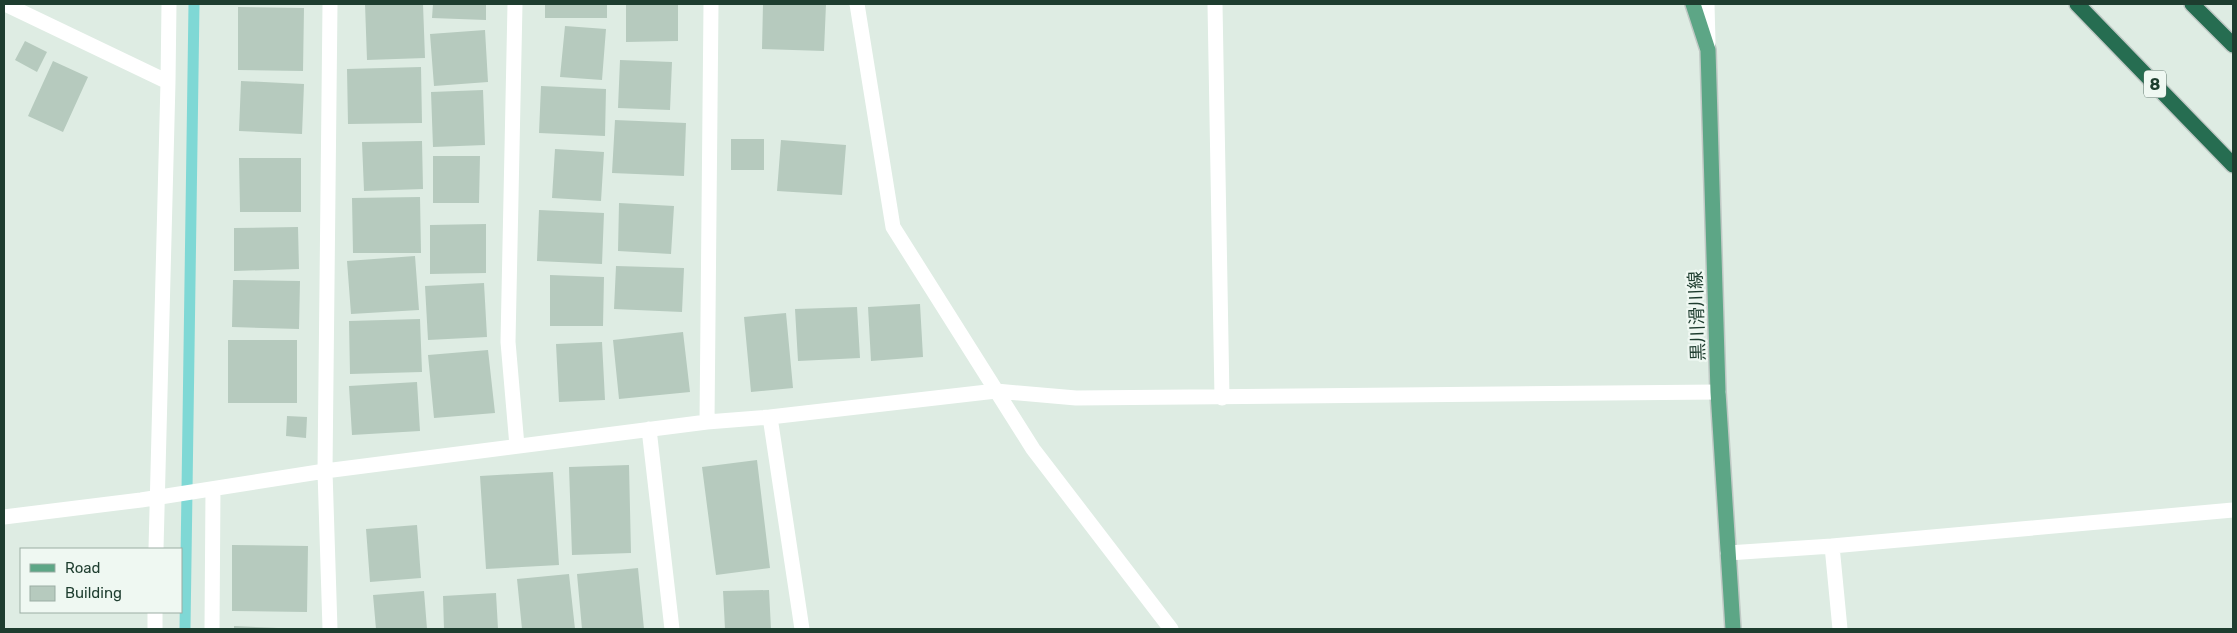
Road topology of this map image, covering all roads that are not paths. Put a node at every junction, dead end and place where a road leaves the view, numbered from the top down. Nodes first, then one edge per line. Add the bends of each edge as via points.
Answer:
1 (5, 4) edge
2 (169, 4) edge
3 (330, 4) edge
4 (515, 4) edge
5 (711, 4) edge
6 (857, 4) edge
7 (1215, 4) edge
8 (1693, 4) edge
9 (1707, 4) edge
10 (2077, 4) edge
11 (2192, 4) edge
12 (2233, 45) edge
13 (1708, 50) junction
14 (168, 82) junction
15 (2233, 165) edge
16 (996, 391) junction
17 (1718, 392) junction
18 (1222, 398) junction
19 (770, 417) junction
20 (707, 422) junction
21 (648, 429) junction
22 (517, 446) junction
23 (326, 471) junction
24 (213, 489) junction
25 (157, 497) junction
26 (2233, 510) edge
27 (4, 517) edge
28 (1832, 546) junction
29 (156, 548) edge
30 (1728, 553) junction
31 (156, 613) edge
32 (155, 629) edge
33 (212, 629) edge
34 (330, 629) edge
35 (672, 629) edge
36 (802, 629) edge
37 (1171, 629) edge
38 (1733, 629) edge
39 (1840, 629) edge

1 - 14 street
2 - 14 street
3 - 23 street
4 - 22 street via 508,342
5 - 20 street
6 - 16 street via 893,227
7 - 18 street
8 - 13 main road, 黒川滑川線
9 - 13 street
10 - 15 highway, 8
11 - 12 highway
13 - 17 main road, 黒川滑川線
14 - 25 street
16 - 18 street via 1076,398
16 - 19 street
16 - 37 street via 1033,448
17 - 18 street
17 - 30 main road, 黒川滑川線
19 - 20 street
19 - 36 street
20 - 21 street
21 - 22 street
21 - 35 street
22 - 23 street
23 - 24 street
23 - 34 street
24 - 25 street
24 - 33 street
25 - 27 street
25 - 29 street
26 - 28 street
28 - 30 street
28 - 39 street
30 - 38 main road, 黒川滑川線
31 - 32 street

